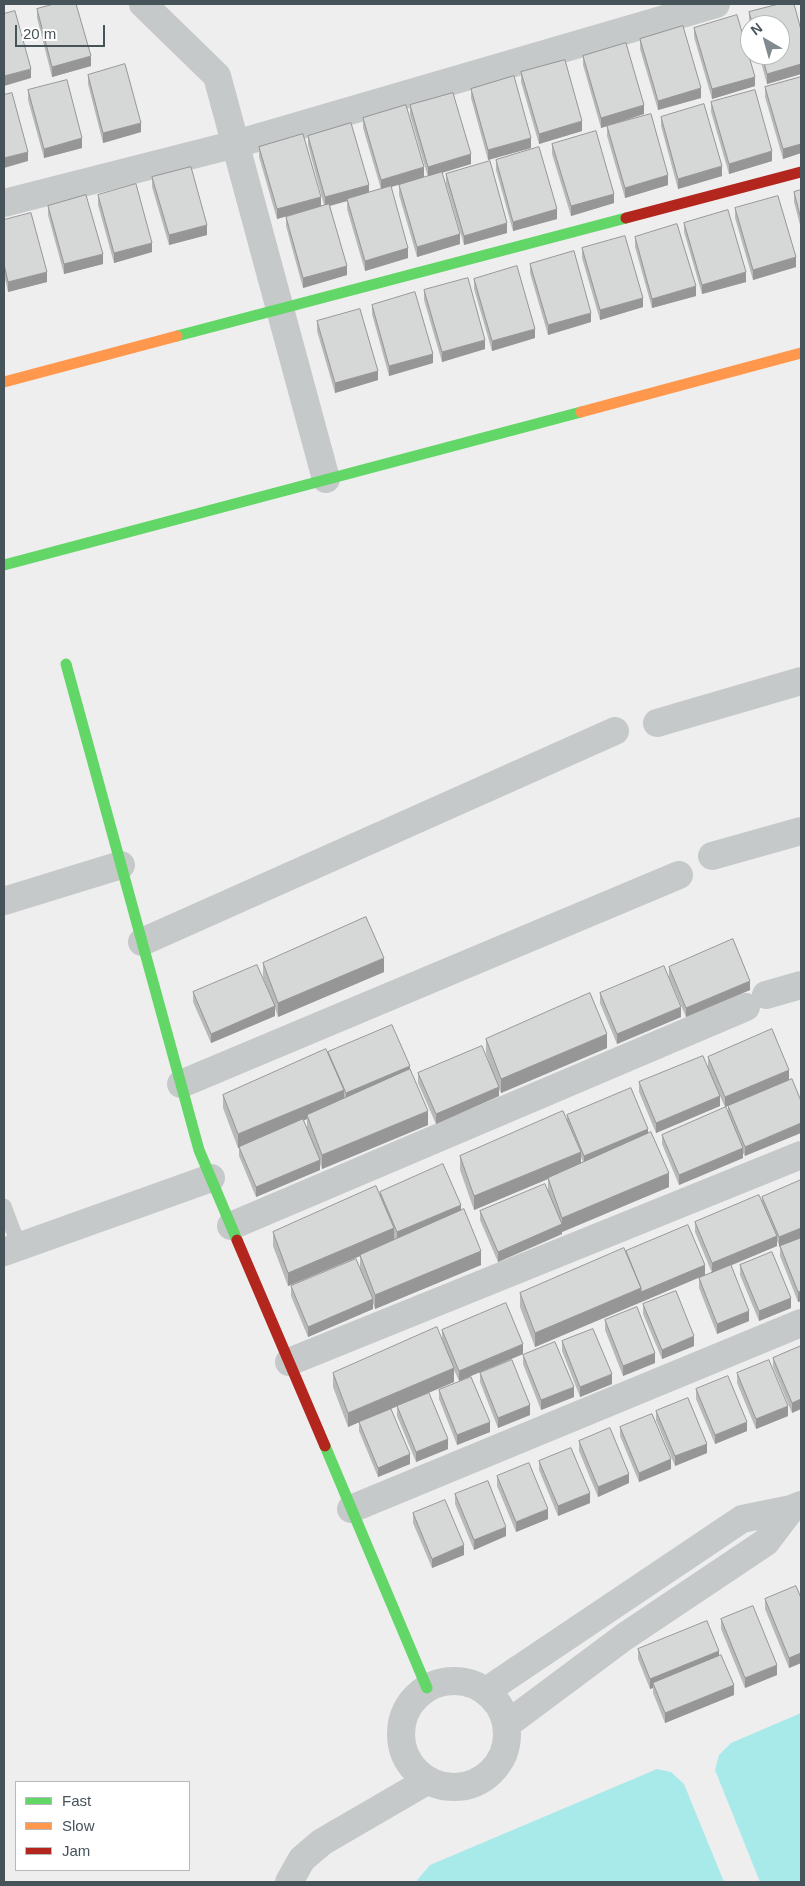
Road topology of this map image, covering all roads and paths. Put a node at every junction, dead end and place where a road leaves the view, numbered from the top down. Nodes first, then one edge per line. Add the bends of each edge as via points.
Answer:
1 (143, 4) edge
2 (716, 4) edge
3 (236, 144) junction
4 (801, 172) edge
5 (4, 203) edge
6 (281, 308) junction
7 (801, 352) edge
8 (4, 382) edge
9 (326, 479) junction
10 (4, 565) edge
11 (66, 664) dead end
12 (801, 681) edge
13 (657, 723) dead end
14 (615, 731) dead end
15 (801, 831) edge
16 (712, 856) dead end
17 (121, 865) junction
18 (679, 875) dead end
19 (4, 901) edge
20 (142, 942) junction
21 (801, 985) edge
22 (181, 1084) junction
23 (801, 1155) edge
24 (210, 1178) junction
25 (4, 1206) edge
26 (231, 1226) junction
27 (11, 1249) edge
28 (801, 1323) edge
29 (288, 1362) junction
30 (796, 1507) edge
31 (351, 1509) junction
32 (606, 1610) junction
33 (624, 1637) junction
34 (427, 1688) junction
35 (486, 1692) junction
36 (506, 1725) junction
37 (427, 1781) junction
38 (289, 1882) edge

1 - 3 street via 217,76
2 - 3 street
3 - 5 street
3 - 6 street
4 - 6 street
6 - 8 street
6 - 9 street
7 - 9 street
9 - 10 street
11 - 17 street
12 - 13 street
14 - 20 street
15 - 16 street
17 - 19 street
17 - 20 street
18 - 22 street
20 - 22 street
21 - 26 street via 756,1001
22 - 24 street
23 - 29 street
24 - 26 street
24 - 27 street
25 - 27 lane
26 - 29 street
28 - 31 street
29 - 31 street
30 - 32 street via 742,1519
30 - 33 street via 766,1542
31 - 34 street
32 - 33 street
32 - 35 street
33 - 36 street
34 - 35 street via 445,1682 466,1682
34 - 37 street via 409,1705 401,1725 401,1747 411,1766
35 - 36 street via 496,1701
36 - 37 street via 505,1749 493,1770 474,1784 450,1788
37 - 38 street via 322,1842 302,1859

